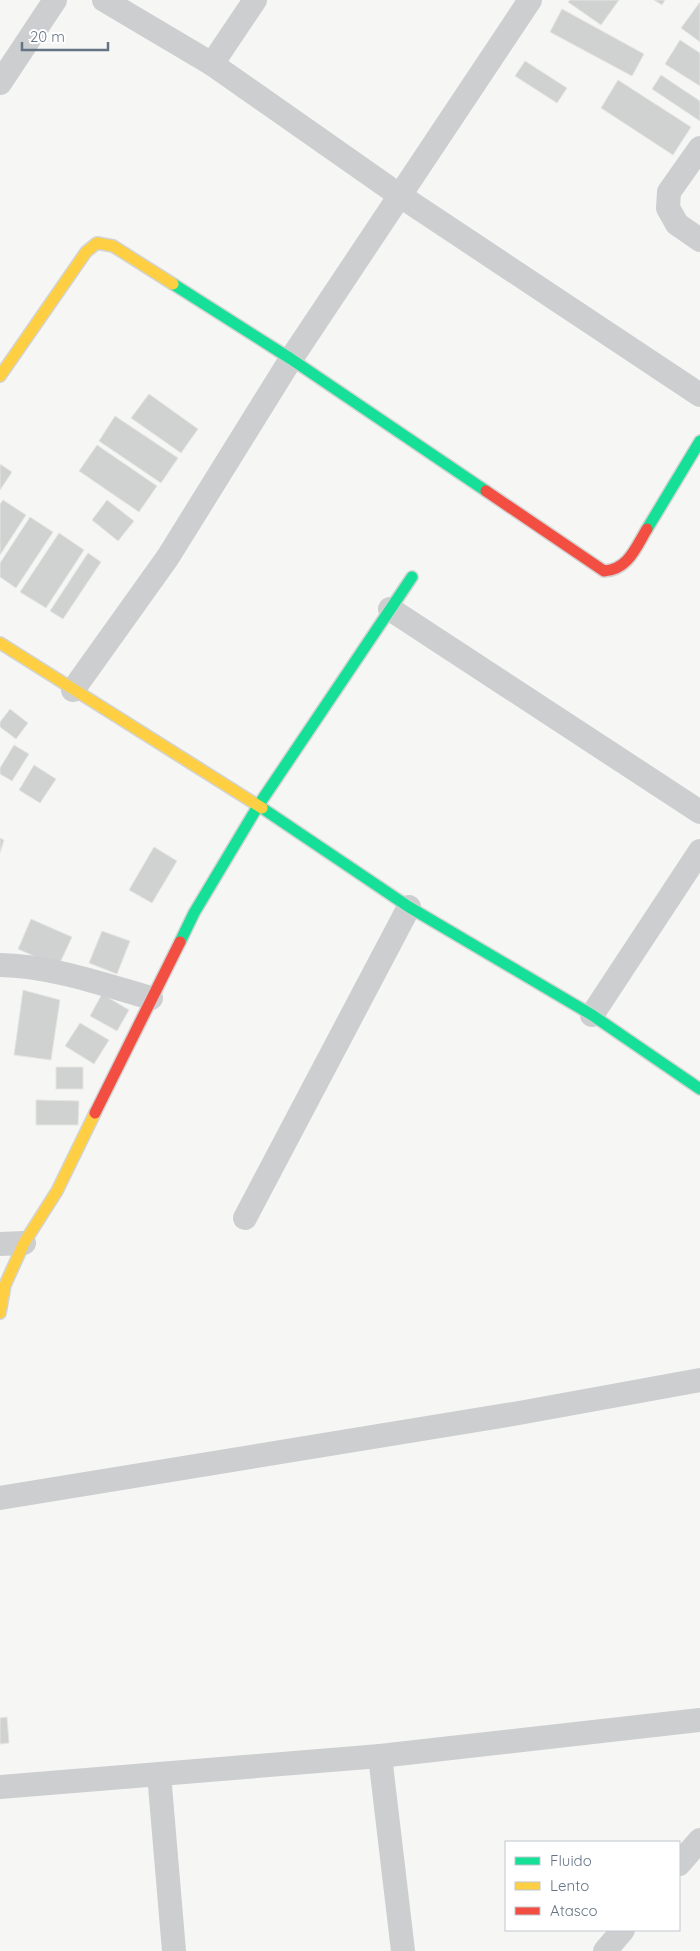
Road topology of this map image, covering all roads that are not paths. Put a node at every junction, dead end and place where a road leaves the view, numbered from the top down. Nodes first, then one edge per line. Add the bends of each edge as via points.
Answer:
1 (55, 0) edge
2 (104, 0) edge
3 (255, 0) edge
4 (530, 0) edge
5 (212, 64) junction
6 (0, 83) edge
7 (700, 148) edge
8 (399, 195) junction
9 (700, 240) edge
10 (291, 359) junction
11 (2, 369) edge
12 (700, 395) edge
13 (700, 441) edge
14 (412, 577) dead end
15 (390, 609) junction
16 (0, 643) edge
17 (73, 690) junction
18 (258, 806) junction
19 (700, 812) edge
20 (700, 850) edge
21 (409, 908) junction
22 (0, 965) edge
23 (151, 998) junction
24 (592, 1016) junction
25 (700, 1089) edge
26 (245, 1218) dead end
27 (24, 1243) junction
28 (0, 1244) edge
29 (0, 1313) edge
30 (700, 1380) edge
31 (0, 1498) edge
32 (700, 1720) edge
33 (380, 1756) junction
34 (159, 1774) junction
35 (0, 1787) edge
36 (700, 1840) edge
37 (680, 1863) edge
38 (622, 1931) edge
39 (174, 1951) edge
40 (403, 1951) edge
41 (605, 1951) edge

1 - 6 street
2 - 5 street
3 - 5 street
4 - 8 street
5 - 8 street
7 - 9 street via 669,192 668,208 677,224
8 - 10 street
8 - 12 street
10 - 11 street via 114,246 97,243 86,252
10 - 13 street via 604,571 614,571 629,559
10 - 17 street via 168,557
14 - 15 street
15 - 18 street
15 - 19 street
16 - 17 street
17 - 18 street
18 - 21 street
18 - 23 street via 194,913
20 - 24 street
21 - 24 street
21 - 26 street
22 - 23 street via 24,965
23 - 27 street via 57,1190
24 - 25 street
27 - 28 street
27 - 29 street via 5,1285
30 - 31 street
32 - 33 street
33 - 34 street
33 - 40 street
34 - 35 street
34 - 39 street
36 - 37 street
38 - 41 street

